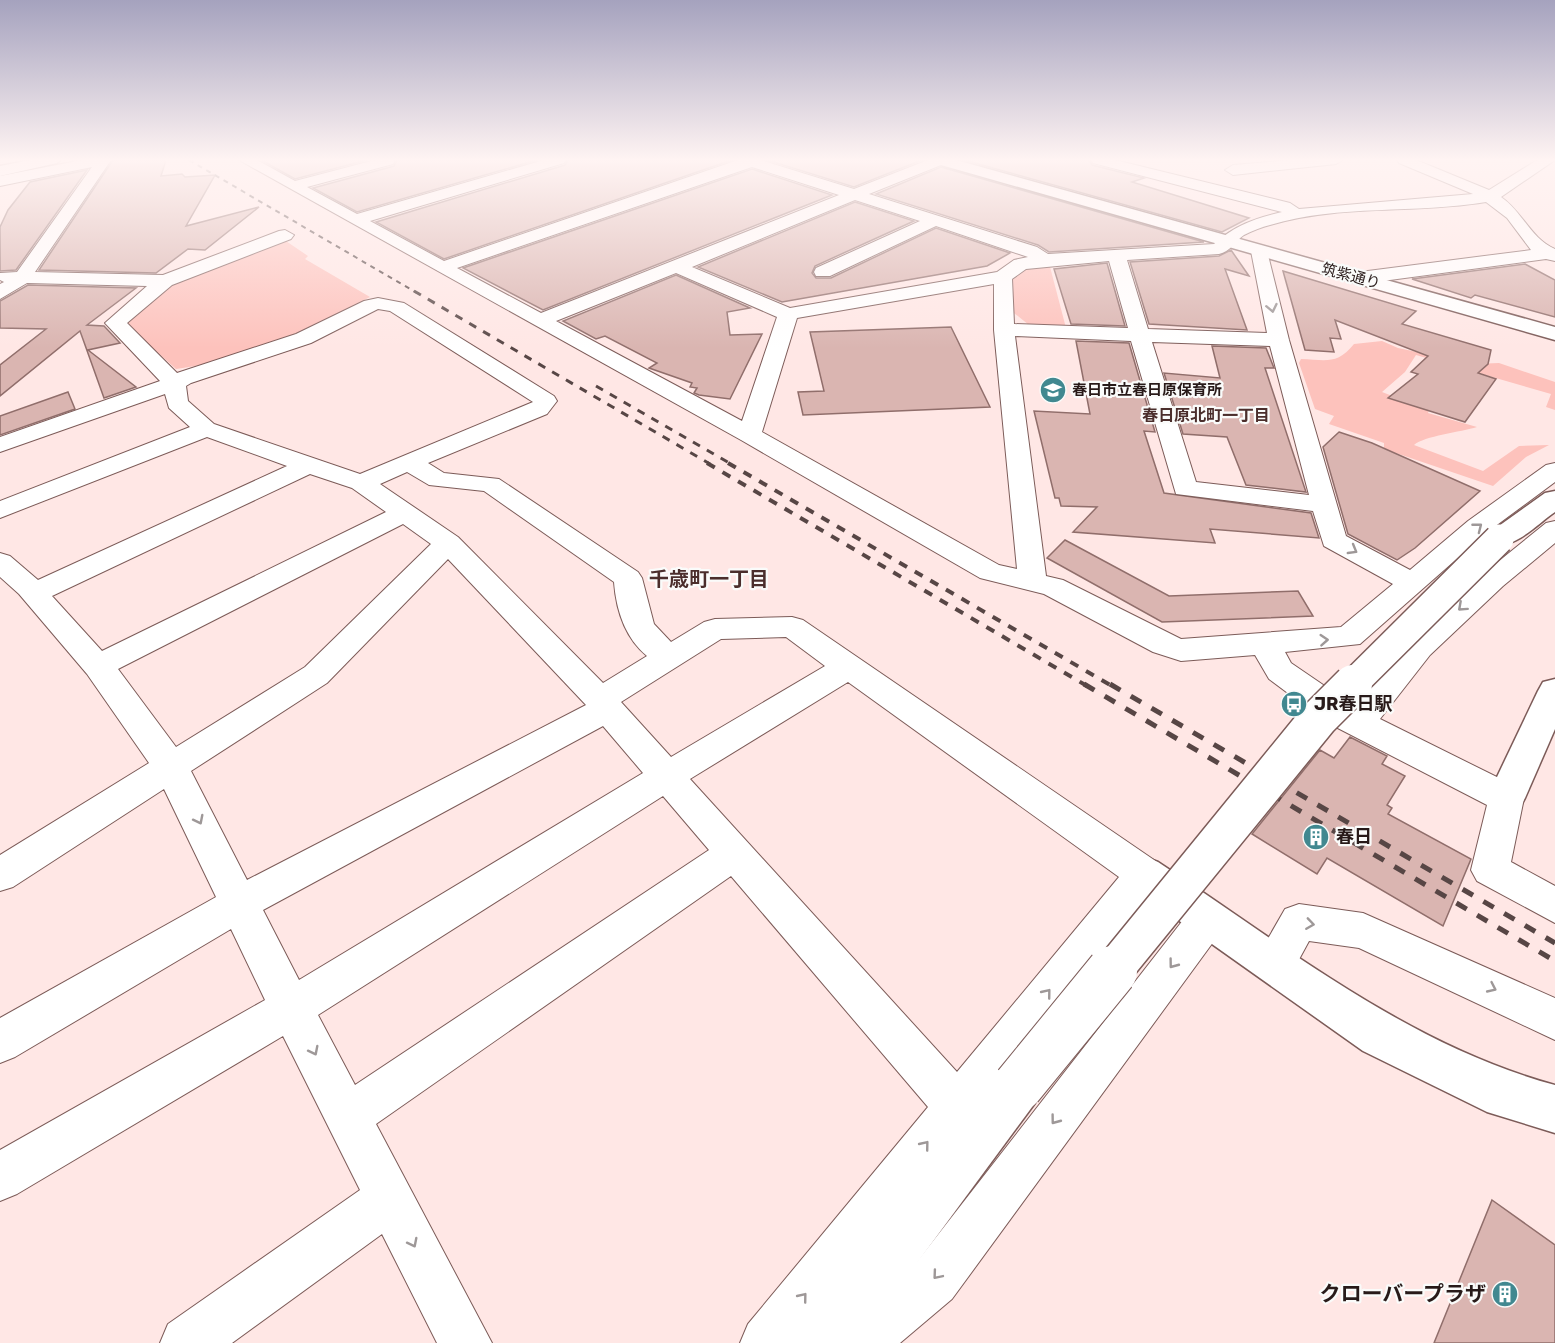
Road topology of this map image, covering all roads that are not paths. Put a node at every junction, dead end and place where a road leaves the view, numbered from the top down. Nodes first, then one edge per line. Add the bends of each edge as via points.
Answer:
1 (60, 223) edge
2 (360, 223) edge
3 (571, 223) edge
4 (786, 223) edge
5 (930, 223) edge
6 (944, 223) edge
7 (1160, 223) edge
8 (1259, 223) edge
9 (1516, 223) edge
10 (285, 235) dead end
11 (1224, 241) junction
12 (1260, 251) junction
13 (1552, 254) edge
14 (1116, 255) junction
15 (1044, 260) junction
16 (443, 267) junction
17 (677, 267) junction
18 (823, 272) dead end
19 (0, 277) edge
20 (1003, 277) junction
21 (22, 278) junction
22 (1360, 278) junction
23 (165, 281) junction
24 (0, 293) edge
25 (788, 314) junction
26 (540, 321) junction
27 (1004, 330) junction
28 (1555, 334) edge
29 (1140, 335) junction
30 (1279, 340) junction
31 (175, 383) junction
32 (206, 429) junction
33 (749, 435) junction
34 (0, 445) edge
35 (410, 462) junction
36 (309, 465) junction
37 (1555, 470) edge
38 (361, 483) junction
39 (1555, 499) edge
40 (1324, 504) junction
41 (0, 510) edge
42 (406, 512) junction
43 (1555, 529) edge
44 (448, 543) junction
45 (0, 562) edge
46 (1032, 582) junction
47 (1411, 582) junction
48 (34, 593) junction
49 (1368, 621) junction
50 (1265, 644) junction
51 (1419, 648) junction
52 (672, 655) junction
53 (98, 666) junction
54 (848, 667) junction
55 (1555, 691) edge
56 (603, 705) junction
57 (1358, 724) junction
58 (172, 768) junction
59 (665, 777) junction
60 (1506, 798) junction
61 (734, 855) junction
62 (1144, 874) junction
63 (0, 875) edge
64 (240, 903) junction
65 (1555, 906) edge
66 (1208, 918) junction
67 (1275, 963) junction
68 (291, 1008) junction
69 (1555, 1019) edge
70 (0, 1042) edge
71 (956, 1105) junction
72 (1555, 1109) edge
73 (347, 1117) junction
74 (0, 1178) edge
75 (390, 1199) junction
76 (461, 1341) edge
77 (187, 1343) edge
78 (767, 1343) edge
79 (824, 1343) edge
80 (858, 1343) edge

1 - 21 street
2 - 16 street
3 - 16 street
4 - 17 street
5 - 18 street
6 - 15 street via 1031,251
7 - 11 street, 筑紫通り
8 - 11 street
9 - 13 street via 1528,240
10 - 23 street
11 - 12 street, 筑紫通り
11 - 14 street via 1219,249
12 - 22 street, 筑紫通り
12 -> 30 street
13 - 22 street
14 - 15 street
14 - 29 street
15 - 20 street via 1020,264
16 - 26 street
17 - 25 street
17 - 26 street
19 - 21 street
20 - 25 street
20 - 27 street
21 - 23 street
21 - 24 street
22 - 28 street, 筑紫通り
23 - 31 street via 116,323
25 - 33 street
26 - 33 street
27 - 29 street
27 - 46 street
29 - 30 street
29 - 40 street via 1185,489
30 - 40 street
31 - 32 street via 177,403
31 - 34 street
31 - 35 street via 335,325 381,301 397,307 546,401 539,409
32 - 36 street
32 - 41 street
33 - 46 street via 990,572
35 - 38 street
35 - 52 street via 438,480 490,484 628,578 629,604 646,638 661,652
36 - 38 street
36 - 48 street
47 -> 37 street
38 - 42 street
39 - 79 street, bridge via 1499,539 1319,718 1018,1086
40 -> 47 street via 1334,540
42 - 44 street
42 - 53 street
43 -> 51 street
44 - 56 street
44 - 58 street via 316,675
45 - 48 street
46 - 50 street via 1053,587 1164,645 1181,650
47 - 49 street
48 - 53 street
50 -> 49 street via 1349,637
49 - 51 street
50 - 57 street via 1280,671
51 - 57 street
52 - 54 street via 715,629 792,627
52 - 56 street
53 - 58 street
54 - 59 street
54 - 62 street
55 - 60 street
56 - 59 street
56 - 64 street
57 - 60 street
58 - 63 street
58 -> 64 street
59 - 61 street
59 - 68 street
60 - 65 street via 1491,870
61 - 71 street
61 - 73 street
62 - 66 street
71 -> 62 street
64 - 68 street
64 - 70 street
66 - 67 street
66 -> 80 street via 934,1281
67 -> 69 street via 1299,922 1363,931
67 - 72 street via 1379,1035 1504,1095
68 -> 73 street
68 - 74 street
78 -> 71 street
73 - 75 street
75 -> 76 street
75 - 77 street

